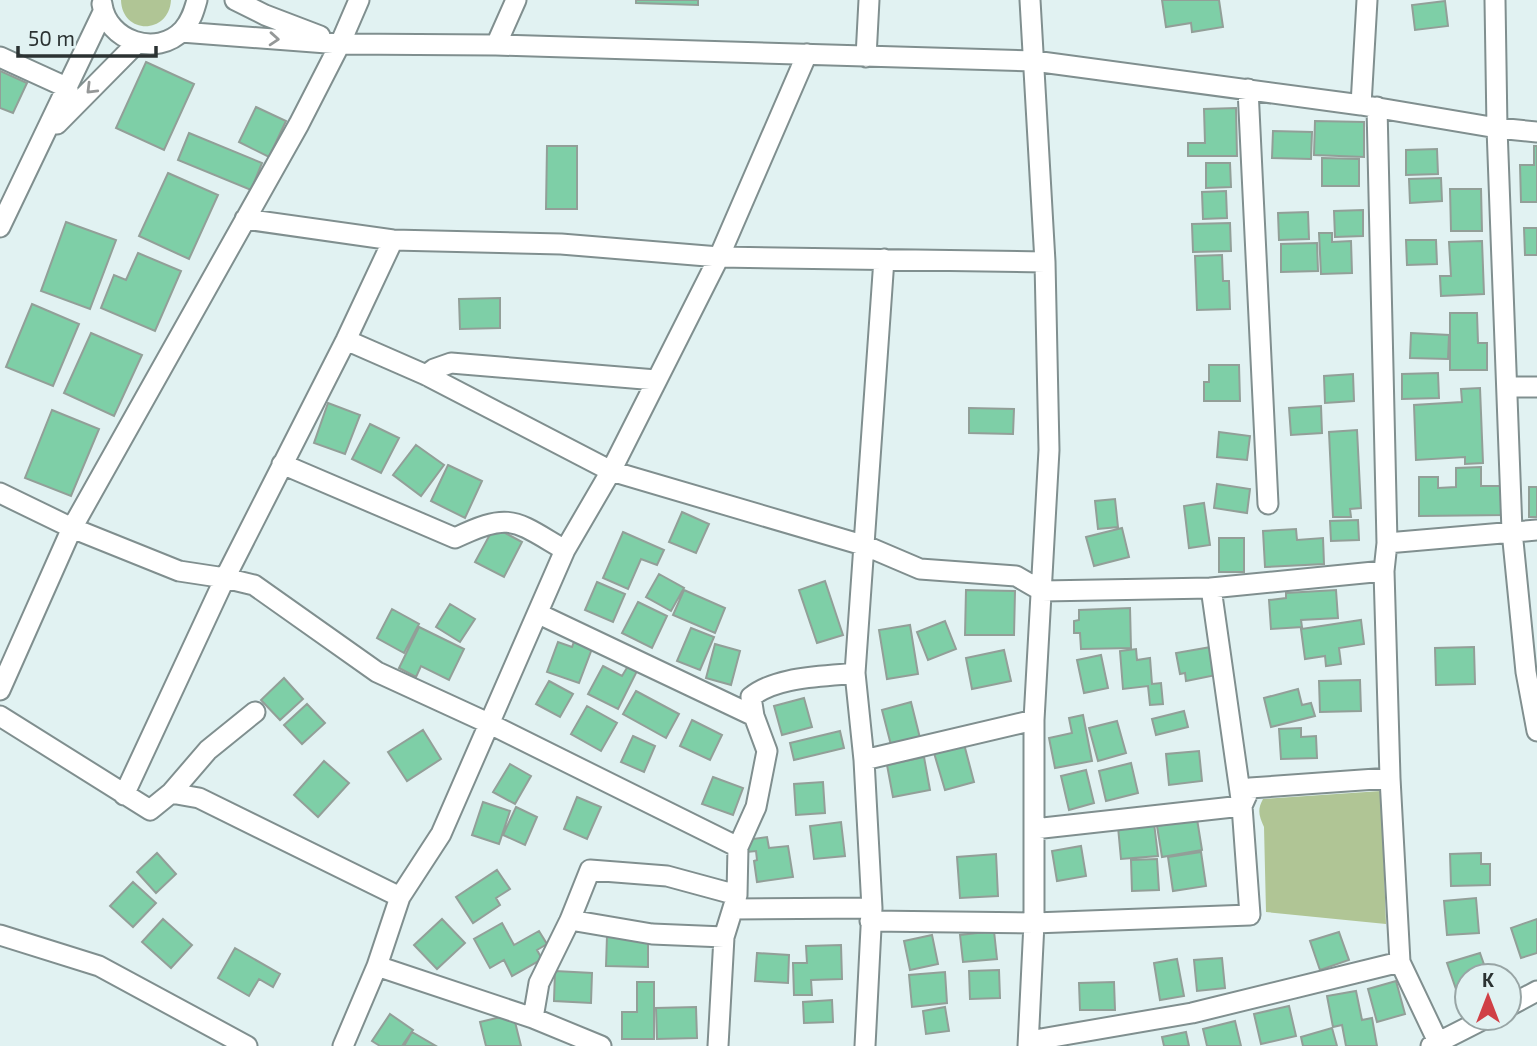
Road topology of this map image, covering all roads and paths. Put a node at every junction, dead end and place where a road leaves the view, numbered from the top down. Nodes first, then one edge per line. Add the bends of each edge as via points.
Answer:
1 (197, 0) edge
2 (235, 0) edge
3 (359, 0) edge
4 (516, 0) edge
5 (869, 0) edge
6 (1030, 0) edge
7 (1367, 0) edge
8 (1495, 0) edge
9 (102, 6) edge
10 (181, 32) junction
11 (137, 43) junction
12 (340, 44) junction
13 (496, 45) junction
14 (807, 54) junction
15 (0, 57) edge
16 (866, 57) junction
17 (1034, 61) junction
18 (68, 88) junction
19 (1248, 89) junction
20 (1369, 106) junction
21 (1497, 128) junction
22 (1537, 132) edge
23 (46, 134) junction
24 (245, 219) junction
25 (0, 227) edge
26 (393, 240) junction
27 (719, 257) junction
28 (884, 259) junction
29 (1045, 262) junction
30 (346, 340) junction
31 (426, 375) junction
32 (656, 380) junction
33 (1508, 387) junction
34 (1537, 387) edge
35 (282, 464) junction
36 (611, 471) junction
37 (0, 493) edge
38 (1268, 504) dead end
39 (72, 528) junction
40 (1537, 530) edge
41 (1512, 531) junction
42 (1387, 543) junction
43 (866, 546) junction
44 (565, 550) junction
45 (1384, 571) junction
46 (225, 578) junction
47 (1211, 588) junction
48 (1042, 592) junction
49 (539, 614) junction
50 (1531, 672) edge
51 (855, 673) junction
52 (0, 690) edge
53 (254, 712) dead end
54 (0, 716) edge
55 (754, 716) junction
56 (1034, 720) junction
57 (488, 723) junction
58 (1537, 731) edge
59 (864, 760) junction
60 (1390, 778) junction
61 (171, 793) junction
62 (124, 795) junction
63 (1242, 806) junction
64 (1034, 829) junction
65 (738, 847) junction
66 (400, 897) junction
67 (735, 902) junction
68 (871, 914) junction
69 (570, 920) junction
70 (1034, 923) junction
71 (0, 935) edge
72 (724, 937) junction
73 (1400, 962) junction
74 (377, 966) junction
75 (533, 1018) junction
76 (1460, 1032) edge
77 (1028, 1043) edge
78 (1436, 1045) edge
79 (247, 1046) edge
80 (343, 1046) edge
81 (601, 1046) edge
82 (718, 1046) edge
83 (865, 1046) edge

1 - 10 street
2 - 12 street
3 - 12 street
4 - 13 street
5 - 16 street
6 - 17 street
7 - 20 street
8 - 21 street
9 - 11 street via 110,26
9 - 18 street
10 - 11 street via 160,43
10 -> 12 street
11 -> 23 street
12 - 13 street
12 - 24 street
13 - 14 street
14 - 16 street
14 - 27 street
15 - 18 street
16 - 17 street
17 - 19 street
17 - 29 street
18 - 23 street
19 - 20 street
19 - 38 street
20 - 21 street
20 - 42 street
21 - 22 street
21 - 33 street
23 - 25 street
24 - 26 street
24 - 39 street
26 - 27 street via 561,244
26 - 30 street
27 - 28 street
27 - 32 street
28 - 29 street
28 - 43 street
29 - 48 street via 1049,450
30 - 31 street
30 - 35 street
31 - 32 street via 451,363
31 - 36 street
32 - 36 street
33 - 34 street
33 - 41 street
35 - 44 street via 455,538 502,521 523,525
35 - 46 street
36 - 43 street
36 - 44 street
37 - 39 street
39 - 46 street via 178,571
39 - 52 street
40 - 41 street
41 - 42 street
41 - 50 street
42 - 45 street
43 - 48 street via 920,569 1016,576
43 - 51 street
44 - 49 street
45 - 47 street
45 - 60 street
46 - 57 street via 254,585 377,672
46 - 62 street
47 - 48 street
47 - 63 street
48 - 56 street
49 - 55 street
49 - 57 street
50 - 58 street
51 - 55 street via 762,688 751,697
51 - 59 street
53 - 61 street via 208,750
54 - 62 street
55 - 65 street via 767,751 756,807
56 - 59 street
56 - 64 street
57 - 65 street
57 - 66 street via 441,834
59 - 68 street
60 - 63 street via 1251,788
60 - 73 street
61 - 62 street via 150,810
61 - 66 street via 199,798
63 - 64 street
63 - 70 street via 1250,915
64 - 70 street
65 - 67 street
66 - 74 street
67 - 68 street
67 - 69 street via 667,876 590,870
67 - 72 street
68 - 70 street
68 - 83 street
69 - 72 street via 652,934
69 - 75 street via 539,983
70 - 77 street
71 - 79 street via 99,966
72 - 82 street
73 - 77 street via 1192,1013
73 - 78 street
74 - 75 street
74 - 80 street
75 - 81 street
76 - 78 street

